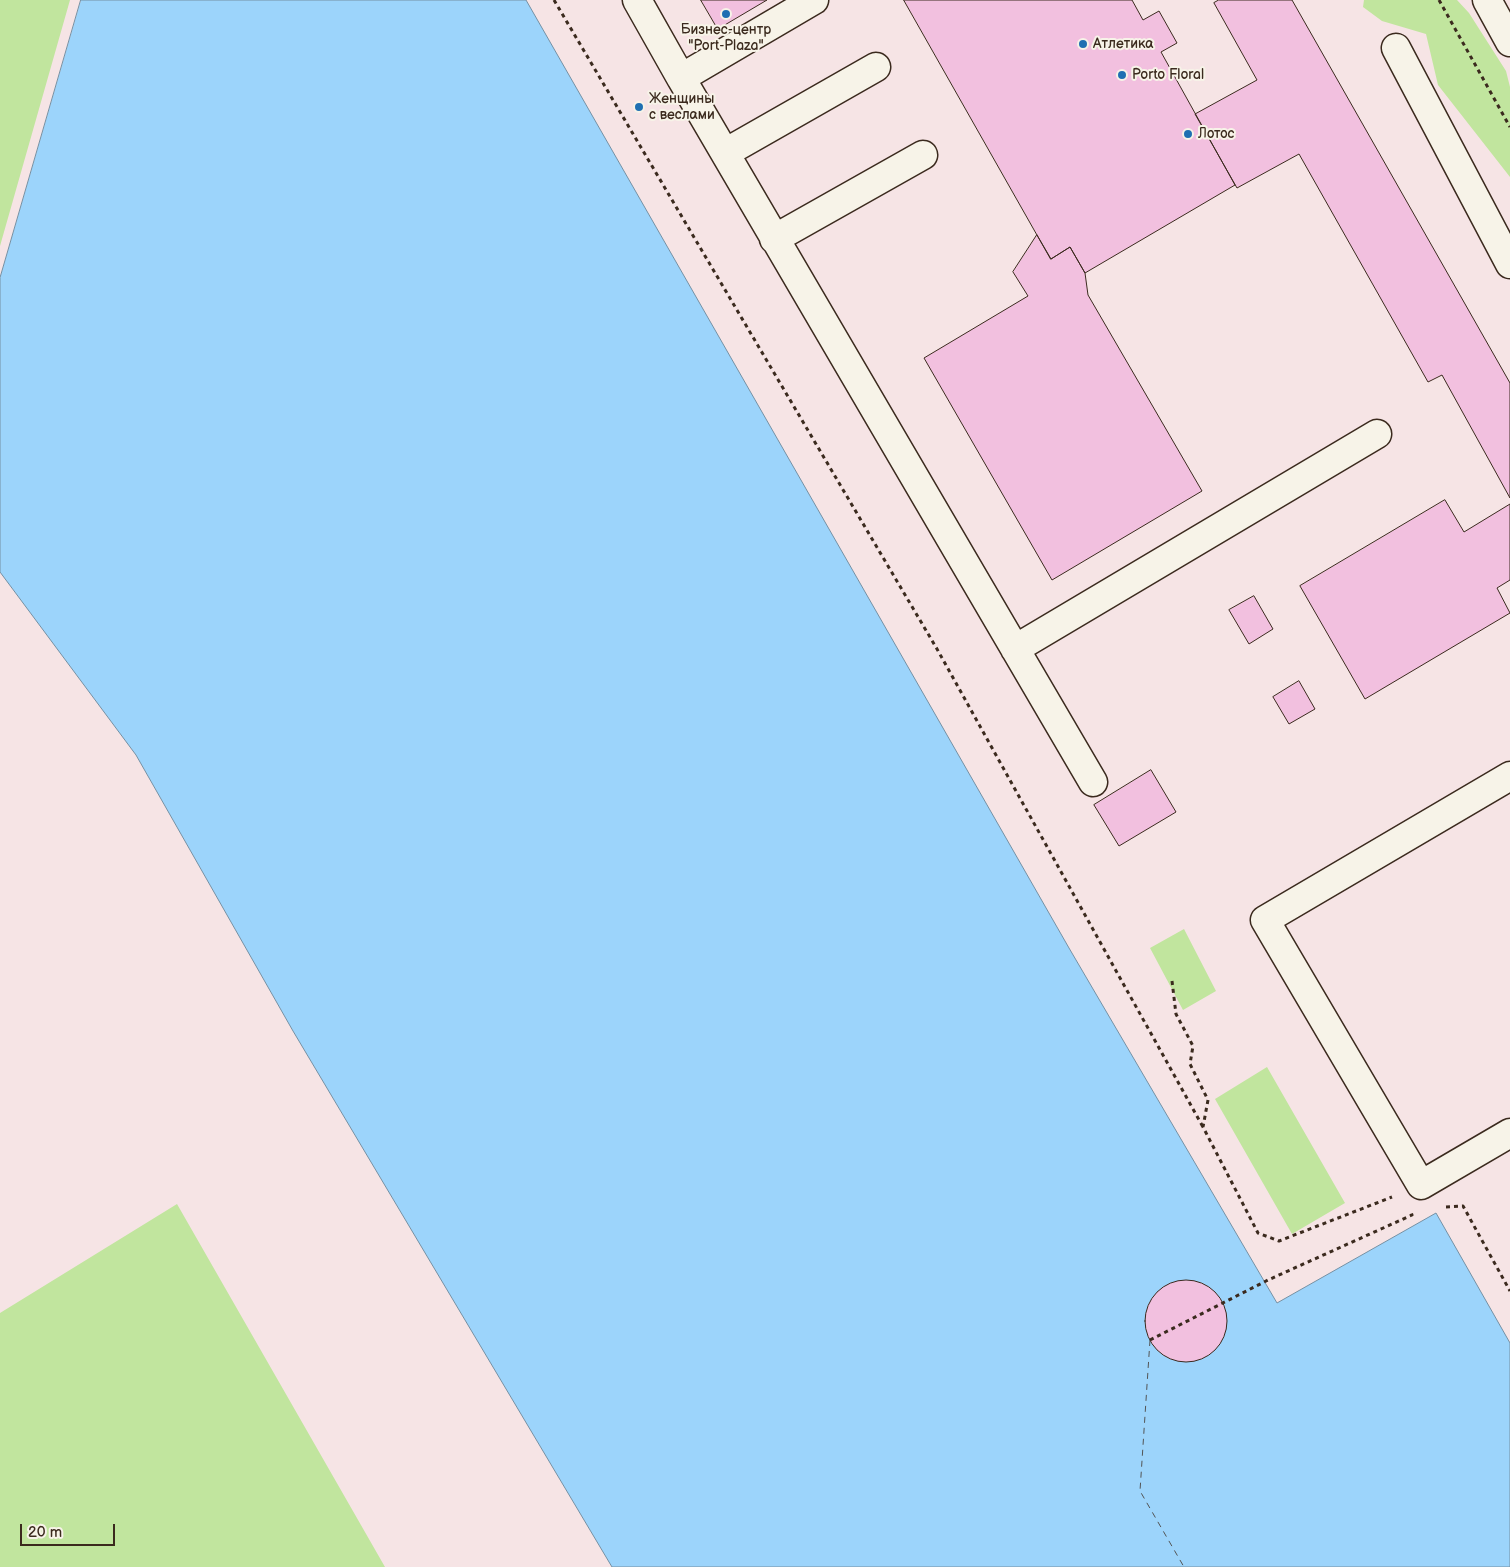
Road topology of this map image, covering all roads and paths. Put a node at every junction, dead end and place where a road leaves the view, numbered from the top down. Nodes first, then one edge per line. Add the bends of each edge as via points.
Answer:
1 (554, 0) edge
2 (637, 0) edge
3 (814, 0) edge
4 (1439, 0) edge
5 (1487, 0) edge
6 (1510, 42) edge
7 (1396, 48) dead end
8 (876, 67) dead end
9 (681, 78) junction
10 (1510, 127) edge
11 (725, 153) junction
12 (923, 155) dead end
13 (774, 239) junction
14 (1510, 264) edge
15 (1377, 434) dead end
16 (1015, 649) junction
17 (1510, 776) edge
18 (1093, 782) dead end
19 (1172, 981) dead end
20 (1203, 1127) junction
21 (1510, 1133) edge
22 (1419, 1197) junction
23 (1438, 1207) dead end
24 (1410, 1211) dead end
25 (1412, 1215) dead end
26 (1510, 1291) edge
27 (1150, 1340) dead end

1 - 20 path via 937,649
2 - 9 street
3 - 9 street
4 - 10 path
5 - 6 street
7 - 14 street
8 - 11 street
9 - 11 street
11 - 13 street
12 - 13 street
13 - 16 street
15 - 16 street
16 - 18 street
17 - 22 street via 1265,920
19 - 20 path via 1176,1014 1193,1046 1190,1064 1208,1100
20 - 22 path via 1258,1233 1279,1241
21 - 22 street
22 - 24 path
23 - 26 path via 1463,1206
25 - 27 path via 1268,1280

